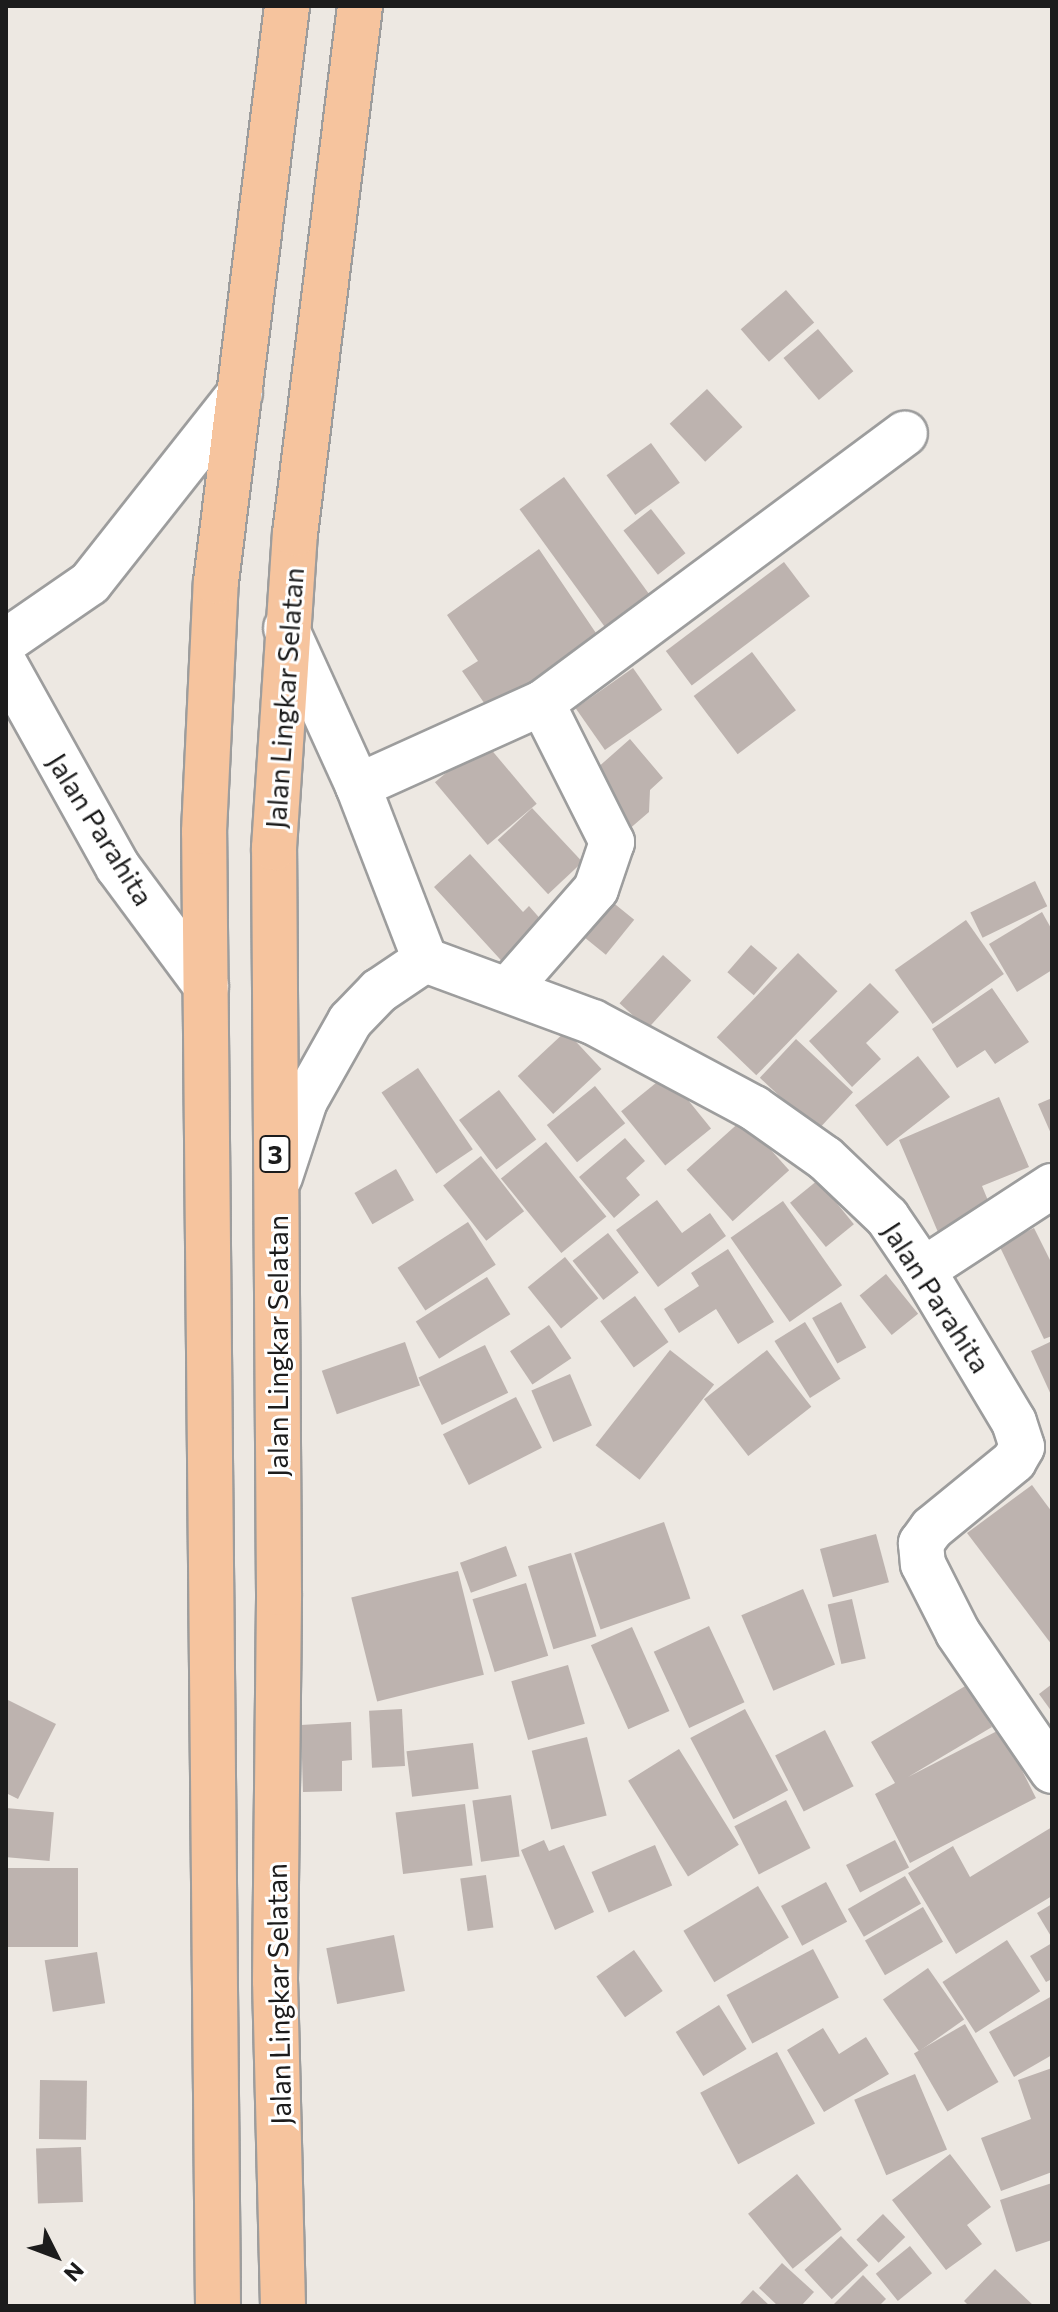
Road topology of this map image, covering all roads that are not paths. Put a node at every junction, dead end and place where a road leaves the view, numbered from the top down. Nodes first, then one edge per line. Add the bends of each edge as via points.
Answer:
1 (287, 6) edge
2 (360, 6) edge
3 (240, 393) junction
4 (905, 433) dead end
5 (286, 628) junction
6 (6, 641) edge
7 (6, 666) edge
8 (542, 703) junction
9 (358, 786) junction
10 (425, 960) junction
11 (206, 986) junction
12 (508, 989) junction
13 (1052, 1186) edge
14 (276, 1191) junction
15 (923, 1270) junction
16 (1052, 1771) edge
17 (218, 2306) edge
18 (283, 2306) edge

1 - 3 main road
2 - 5 main road, Jalan Lingkar Selatan / 3
3 - 6 street via 90,583
3 - 11 main road via 209,666
4 - 8 street
5 - 9 street
5 - 14 main road, Jalan Lingkar Selatan / 3 via 274,848
7 - 11 street, Jalan Parahita via 118,867
8 - 9 street
8 - 12 street via 612,842 596,889
9 - 10 street
10 - 12 street, Jalan Parahita
10 - 14 street via 379,991 350,1021 305,1101
11 - 17 main road
12 - 15 street, Jalan Parahita via 593,1022 754,1108 825,1158 887,1217
13 - 15 street
14 - 18 main road, Jalan Lingkar Selatan / 3 via 275,1981
15 - 16 street, Jalan Parahita via 1014,1422 1022,1447 1014,1461 932,1528 921,1543 923,1564 958,1633

